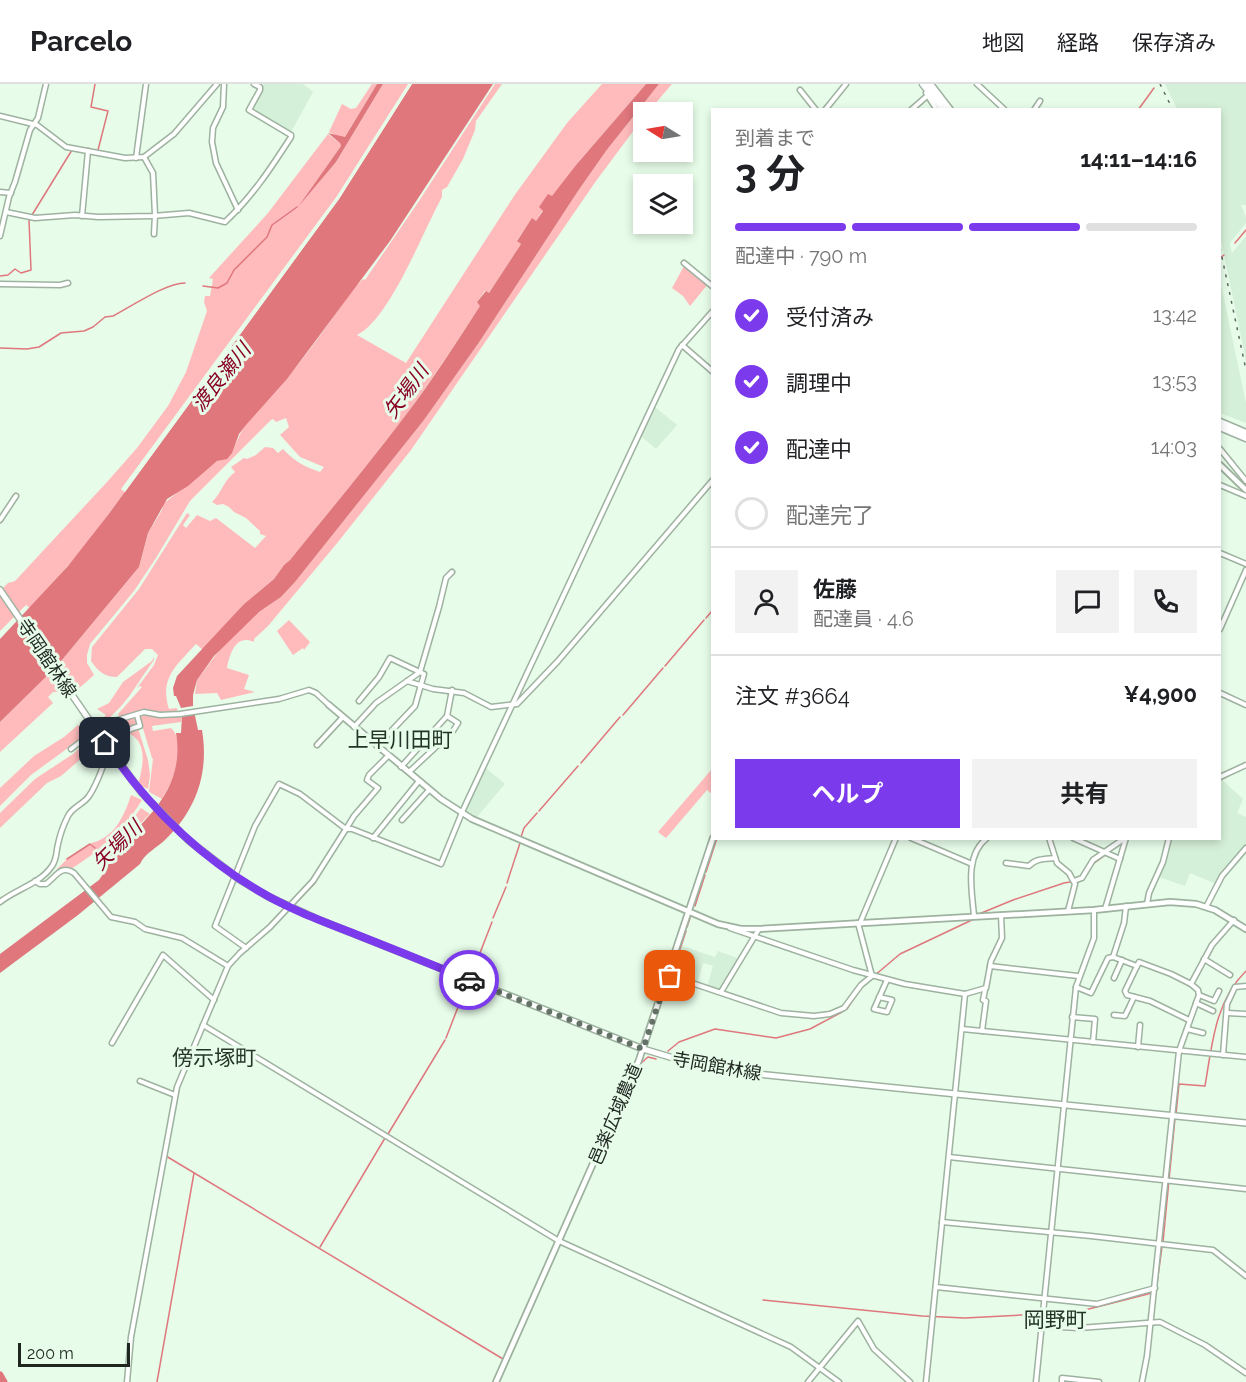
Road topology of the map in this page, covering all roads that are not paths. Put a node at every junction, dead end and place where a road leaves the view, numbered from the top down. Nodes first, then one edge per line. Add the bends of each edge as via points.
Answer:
1 (46, 84) edge
2 (146, 84) edge
3 (217, 84) edge
4 (224, 84) edge
5 (254, 84) edge
6 (846, 84) edge
7 (923, 84) edge
8 (977, 84) edge
9 (800, 90) dead end
10 (927, 92) edge
11 (1041, 101) dead end
12 (814, 108) edge
13 (827, 108) edge
14 (911, 108) edge
15 (936, 108) edge
16 (942, 108) edge
17 (947, 108) edge
18 (1003, 108) edge
19 (1036, 108) edge
20 (0, 116) edge
21 (34, 124) junction
22 (88, 151) junction
23 (144, 157) junction
24 (136, 158) junction
25 (0, 192) edge
26 (11, 193) junction
27 (238, 210) junction
28 (6, 212) junction
29 (155, 215) junction
30 (82, 216) junction
31 (154, 234) dead end
32 (0, 236) edge
33 (684, 263) dead end
34 (68, 283) dead end
35 (0, 284) edge
36 (711, 285) edge
37 (711, 313) edge
38 (682, 345) junction
39 (711, 370) edge
40 (1221, 422) edge
41 (1221, 427) edge
42 (1246, 433) edge
43 (1246, 438) edge
44 (1221, 450) edge
45 (1221, 466) edge
46 (1246, 481) edge
47 (711, 482) edge
48 (1221, 485) edge
49 (1246, 490) edge
50 (16, 496) dead end
51 (1246, 496) edge
52 (0, 520) edge
53 (1221, 553) edge
54 (1246, 564) edge
55 (1246, 570) edge
56 (452, 572) dead end
57 (0, 590) edge
58 (1221, 627) edge
59 (420, 672) junction
60 (407, 681) junction
61 (421, 685) junction
62 (452, 690) junction
63 (1221, 693) edge
64 (359, 701) dead end
65 (329, 705) joint
66 (512, 705) junction
67 (1246, 705) edge
68 (136, 715) junction
69 (447, 716) junction
70 (343, 717) junction
71 (354, 727) junction
72 (95, 729) junction
73 (317, 745) dead end
74 (377, 746) junction
75 (71, 749) dead end
76 (388, 756) junction
77 (1246, 765) edge
78 (401, 767) junction
79 (408, 773) junction
80 (1221, 777) edge
81 (419, 781) junction
82 (429, 790) junction
83 (462, 813) junction
84 (402, 820) dead end
85 (346, 829) junction
86 (373, 838) junction
87 (712, 840) edge
88 (895, 840) edge
89 (916, 840) edge
90 (984, 840) edge
91 (1050, 840) edge
92 (1077, 840) edge
93 (1122, 840) edge
94 (1125, 840) edge
95 (1168, 840) edge
96 (1246, 848) edge
97 (1106, 853) junction
98 (1244, 854) edge
99 (1055, 858) junction
100 (1120, 859) junction
101 (1006, 863) dead end
102 (972, 864) junction
103 (35, 881) junction
104 (1074, 881) junction
105 (0, 902) edge
106 (1147, 904) junction
107 (1126, 906) junction
108 (289, 907) junction
109 (1206, 907) junction
110 (1105, 909) junction
111 (1094, 910) junction
112 (1068, 911) junction
113 (689, 912) junction
114 (1001, 914) junction
115 (974, 916) junction
116 (1234, 920) junction
117 (859, 923) junction
118 (728, 927) junction
119 (759, 929) junction
120 (1246, 929) edge
121 (753, 937) junction
122 (246, 948) junction
123 (1113, 957) junction
124 (1204, 959) junction
125 (1122, 960) junction
126 (228, 966) junction
127 (990, 966) junction
128 (1137, 966) junction
129 (668, 975) junction
130 (1230, 975) dead end
131 (872, 976) junction
132 (1078, 976) junction
133 (1114, 978) dead end
134 (887, 980) junction
135 (1191, 984) junction
136 (1246, 986) edge
137 (1076, 987) junction
138 (985, 990) junction
139 (1219, 991) dead end
140 (721, 992) junction
141 (965, 994) junction
142 (1199, 995) junction
143 (879, 997) junction
144 (1134, 997) junction
145 (214, 1000) junction
146 (1196, 1003) junction
147 (1213, 1011) dead end
148 (1227, 1013) junction
149 (1246, 1014) edge
150 (1114, 1015) dead end
151 (1072, 1017) junction
152 (1190, 1020) junction
153 (202, 1025) junction
154 (1140, 1025) dead end
155 (962, 1029) junction
156 (1187, 1029) junction
157 (982, 1031) junction
158 (1203, 1033) dead end
159 (1070, 1040) junction
160 (1093, 1042) junction
161 (112, 1043) dead end
162 (1138, 1047) junction
163 (643, 1049) junction
164 (1179, 1052) junction
165 (1223, 1055) junction
166 (1246, 1057) edge
167 (140, 1081) dead end
168 (955, 1094) junction
169 (175, 1095) junction
170 (1063, 1105) junction
171 (1172, 1116) junction
172 (1246, 1123) edge
173 (949, 1158) junction
174 (1058, 1168) junction
175 (1166, 1180) junction
176 (1246, 1188) edge
177 (942, 1222) junction
178 (1051, 1233) junction
179 (559, 1241) junction
180 (1160, 1245) junction
181 (1246, 1276) edge
182 (936, 1287) junction
183 (1155, 1288) junction
184 (1044, 1298) junction
185 (1150, 1322) junction
186 (1041, 1326) junction
187 (820, 1367) junction
188 (1246, 1373) edge
189 (127, 1382) edge
190 (496, 1382) edge
191 (808, 1382) edge
192 (839, 1382) edge
193 (909, 1382) edge
194 (926, 1382) edge
195 (1036, 1382) edge
196 (1062, 1382) edge
197 (1099, 1382) edge
198 (1142, 1382) edge

1 - 21 street
2 - 24 street
3 - 23 street via 174,134
4 - 27 street via 223,107 213,128 212,142 216,163
5 - 27 street via 260,90 249,110 291,137
6 - 13 street
7 - 10 main road
8 - 18 street
9 - 12 street
10 - 14 street
10 - 15 street
10 - 16 main road
10 - 17 main road
11 - 19 street
20 - 21 street
21 - 22 street via 66,147
21 - 26 street
22 - 24 street
22 - 30 street
23 - 24 street
23 - 29 street via 153,173
25 - 26 street
26 - 28 street
27 - 29 street via 225,222 189,213
28 - 30 street via 35,218
28 - 32 street
29 - 30 street
29 - 31 street
33 - 36 street
34 - 35 street
37 - 38 street
38 - 39 street
38 - 66 street
40 - 42 main road
41 - 43 main road
44 - 46 street
45 - 49 street
47 - 66 street via 543,677
48 - 51 street
50 - 52 street
53 - 54 street
55 - 58 street
56 - 59 street via 446,578
57 - 72 main road, 寺岡館林線
59 - 60 street
59 - 61 street
59 - 64 street via 390,658
60 - 61 street
60 - 71 street via 376,703
61 - 62 street
61 - 74 street via 415,706
62 - 66 street via 491,707
62 - 69 street
63 - 67 street
65 - 68 street via 309,690 279,699 167,716 144,712
65 - 70 street
66 - 83 street
68 - 72 street
68 - 103 street via 140,726 114,741 89,796 67,816 54,863
69 - 78 street
69 - 79 street via 458,723 453,731
70 - 71 street
70 - 73 street
71 - 74 street
72 - 75 street
72 - 108 main road, 寺岡館林線, bridge via 142,793 188,840 237,878
74 - 76 street
76 - 78 street
76 - 85 street via 369,775 368,780 378,788
77 - 80 street
78 - 79 street
79 - 81 street
81 - 82 street
81 - 86 street
82 - 83 street
82 - 84 street
83 - 86 street via 441,864
83 - 113 street
85 - 86 street
85 - 108 street via 313,881
85 - 122 street via 300,794 279,784 255,826 215,926
87 - 113 street, 邑楽広域農道
88 - 117 street
89 - 102 street
90 - 102 street via 978,845
91 - 99 street
92 - 97 street
93 - 97 street
94 - 100 street
95 - 106 street
96 - 98 street
97 - 100 street
97 - 104 street via 1093,860 1082,878
98 - 109 street via 1222,876
99 - 101 street via 1029,866
99 - 104 street
100 - 110 street
102 - 115 street
103 - 105 street
103 - 126 street via 46,884 62,870 69,870 109,915 182,938
104 - 112 street
106 - 107 street
106 - 109 street via 1180,902
107 - 110 street
107 - 123 street
108 - 122 street
108 - 163 main road, 寺岡館林線
109 - 116 street
110 - 111 street
111 - 112 street
111 - 132 street via 1094,938
112 - 114 street
113 - 118 street
113 - 129 street, 邑楽広域農道
114 - 115 street
114 - 127 street via 1002,938
115 - 117 street
116 - 120 street
116 - 124 street
117 - 119 street
117 - 131 street
118 - 119 street
118 - 121 street
119 - 121 street
121 - 131 street
121 - 140 street
122 - 126 street
123 - 125 street
123 - 137 street via 1108,958 1091,993
124 - 130 street
124 - 135 street
125 - 128 street
125 - 133 street
126 - 145 street
127 - 132 street
127 - 138 street
128 - 135 street via 1139,962
128 - 144 street via 1125,991
129 - 140 street
129 - 163 street, 邑楽広域農道
131 - 134 street
131 - 140 street via 844,1008 823,1015 784,1014
132 - 137 street
134 - 141 street
134 - 143 street
135 - 142 street
136 - 148 street via 1235,987
137 - 151 street
138 - 141 street
138 - 157 street
139 - 142 street via 1214,1001
141 - 155 street
142 - 146 street
143 - 143 street via 874,1009 887,1012 892,1000
144 - 150 street via 1125,1016
144 - 152 street via 1150,1000
145 - 153 street
145 - 161 street via 163,955
146 - 147 street
146 - 152 street
148 - 149 street
148 - 165 street
151 - 159 street
151 - 160 street via 1095,1019
152 - 156 street
153 - 169 street
153 - 179 street
154 - 162 street
155 - 157 street
155 - 168 street
156 - 158 street
156 - 164 street
157 - 159 street
159 - 160 street
159 - 170 street
160 - 162 street
162 - 164 street
163 - 168 main road, 寺岡館林線 via 726,1070
163 - 179 street, 邑楽広域農道
164 - 165 street
164 - 171 street
165 - 166 street
167 - 169 street
168 - 170 main road, 寺岡館林線
168 - 173 street
169 - 189 street via 131,1337
170 - 171 main road, 寺岡館林線
170 - 174 street
171 - 172 main road, 寺岡館林線
171 - 175 street
173 - 174 street
173 - 177 street
174 - 175 street
174 - 178 street
175 - 176 street
175 - 180 street
177 - 178 street
177 - 182 street
178 - 180 street
178 - 184 street
179 - 187 street via 791,1347
179 - 190 street, 邑楽広域農道
180 - 181 street via 1213,1250
180 - 183 street
182 - 184 street
182 - 194 street
183 - 184 street via 1100,1304
183 - 185 street
184 - 186 street
185 - 186 street via 1079,1328
185 - 188 street via 1160,1322 1203,1343
185 - 198 street
186 - 195 street
187 - 191 street
187 - 192 street
187 - 193 street via 858,1321 874,1349
196 - 197 street via 1062,1378

